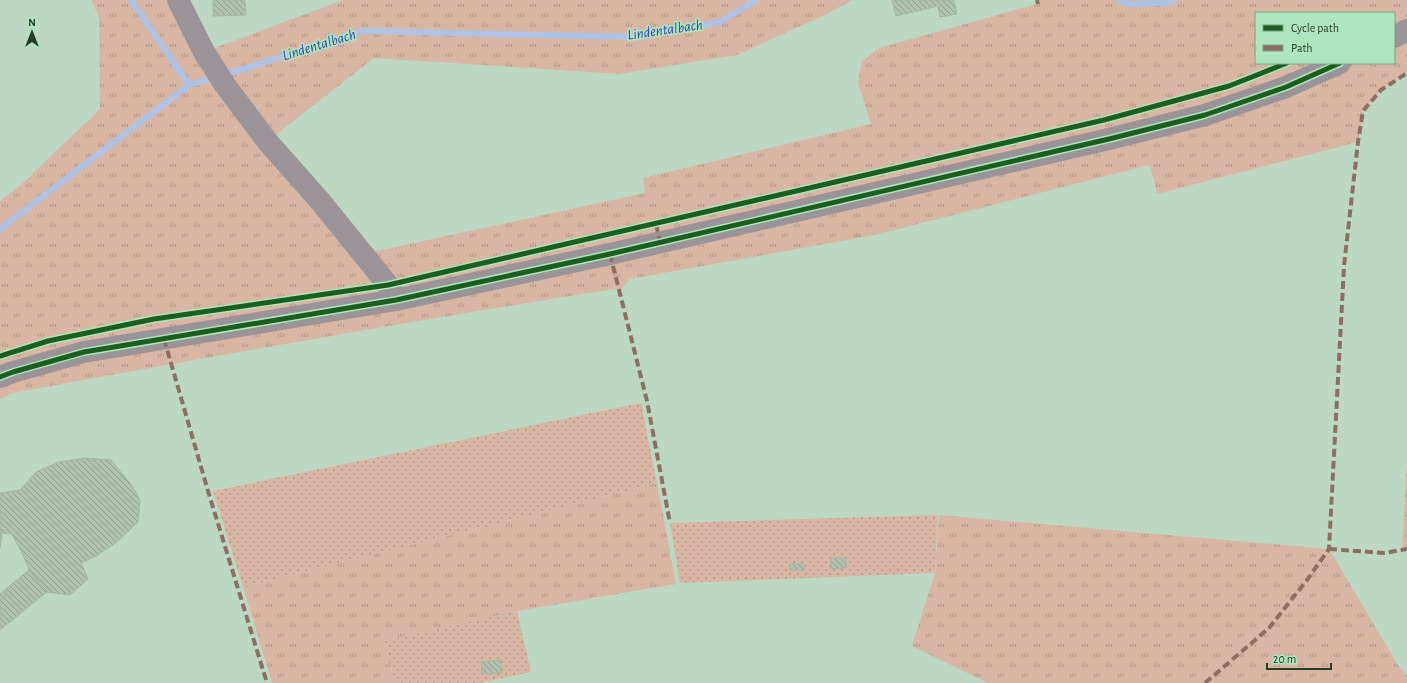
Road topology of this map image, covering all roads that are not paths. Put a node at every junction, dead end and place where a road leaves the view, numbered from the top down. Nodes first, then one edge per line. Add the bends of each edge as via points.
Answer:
1 (178, 0) edge
2 (1407, 30) edge
3 (1395, 36) edge
4 (1338, 64) edge
5 (396, 300) junction
6 (0, 377) edge

1 - 5 street via 224,85 388,285
2 - 3 street
4 - 5 street via 1286,87 1205,115 610,254
5 - 6 street via 84,352

